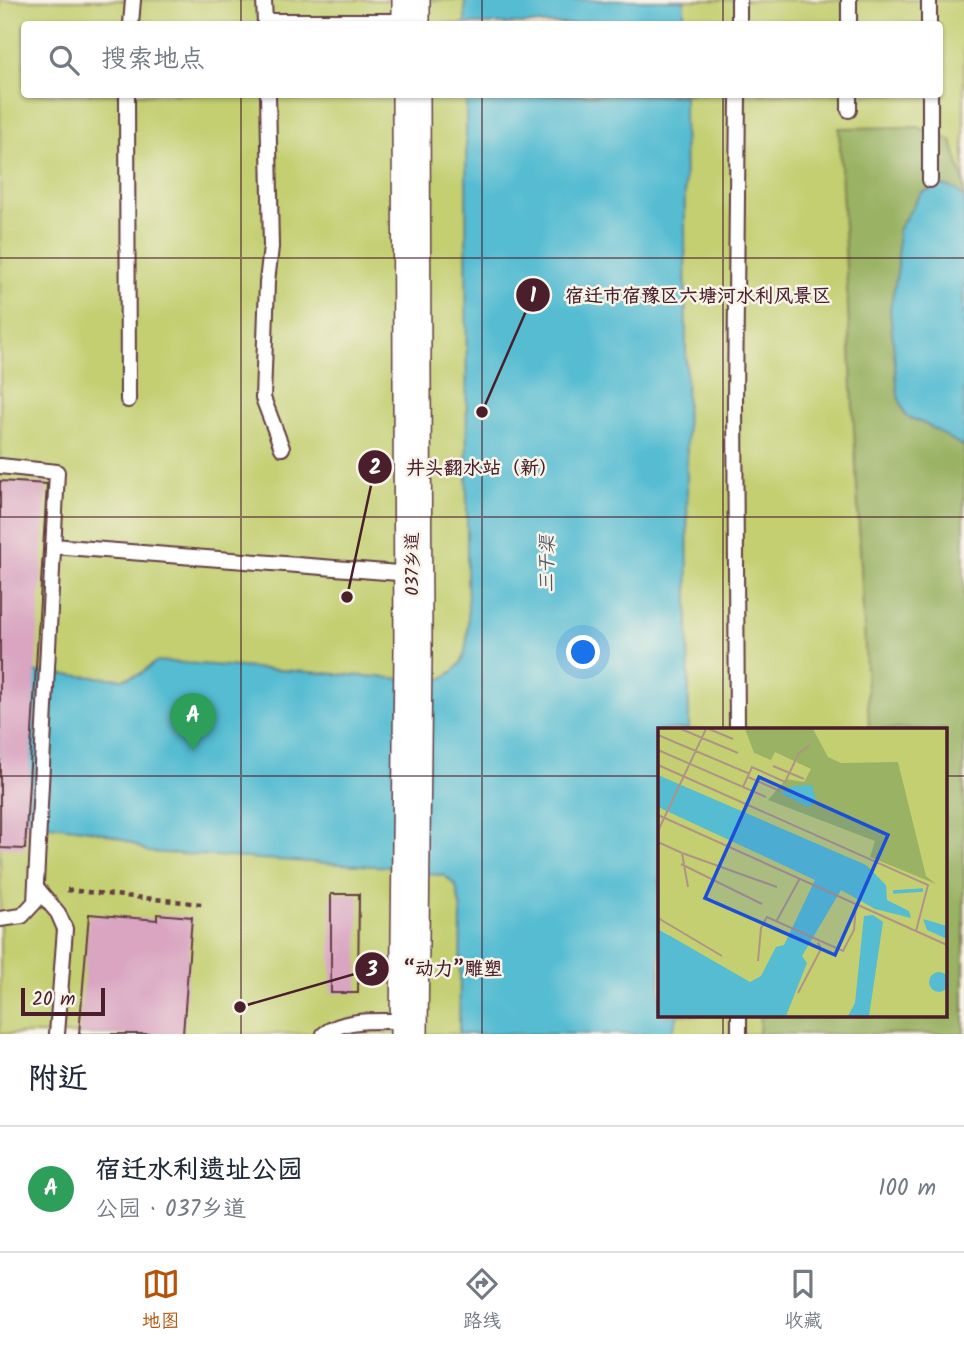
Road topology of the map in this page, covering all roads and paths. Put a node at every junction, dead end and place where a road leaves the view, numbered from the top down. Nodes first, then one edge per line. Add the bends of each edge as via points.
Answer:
1 (133, 0) edge
2 (264, 0) edge
3 (739, 0) edge
4 (849, 0) edge
5 (929, 0) edge
6 (411, 15) edge
7 (131, 21) edge
8 (265, 21) edge
9 (302, 21) edge
10 (739, 21) edge
11 (849, 21) edge
12 (929, 21) edge
13 (127, 98) edge
14 (268, 98) edge
15 (411, 98) edge
16 (738, 98) edge
17 (849, 98) edge
18 (930, 98) edge
19 (849, 110) dead end
20 (930, 180) dead end
21 (128, 400) dead end
22 (282, 448) dead end
23 (0, 466) edge
24 (53, 546) junction
25 (412, 574) junction
26 (737, 728) edge
27 (36, 887) junction
28 (202, 904) dead end
29 (0, 919) edge
30 (739, 1016) edge
31 (409, 1028) edge
32 (57, 1034) edge
33 (324, 1034) edge
34 (739, 1034) edge

1 - 7 lane
2 - 8 lane
3 - 10 lane
4 - 11 lane
5 - 12 lane
6 - 9 lane
13 - 21 lane
14 - 22 lane via 271,247 263,398
15 - 25 street, 037乡道
16 - 26 lane
17 - 19 lane
18 - 20 lane
23 - 24 lane via 57,472
24 - 25 lane
24 - 27 lane
25 - 31 street, 037乡道
27 - 28 path
27 - 29 lane via 35,902 22,916
27 - 32 lane via 65,929
30 - 34 lane
31 - 33 lane via 350,1023

